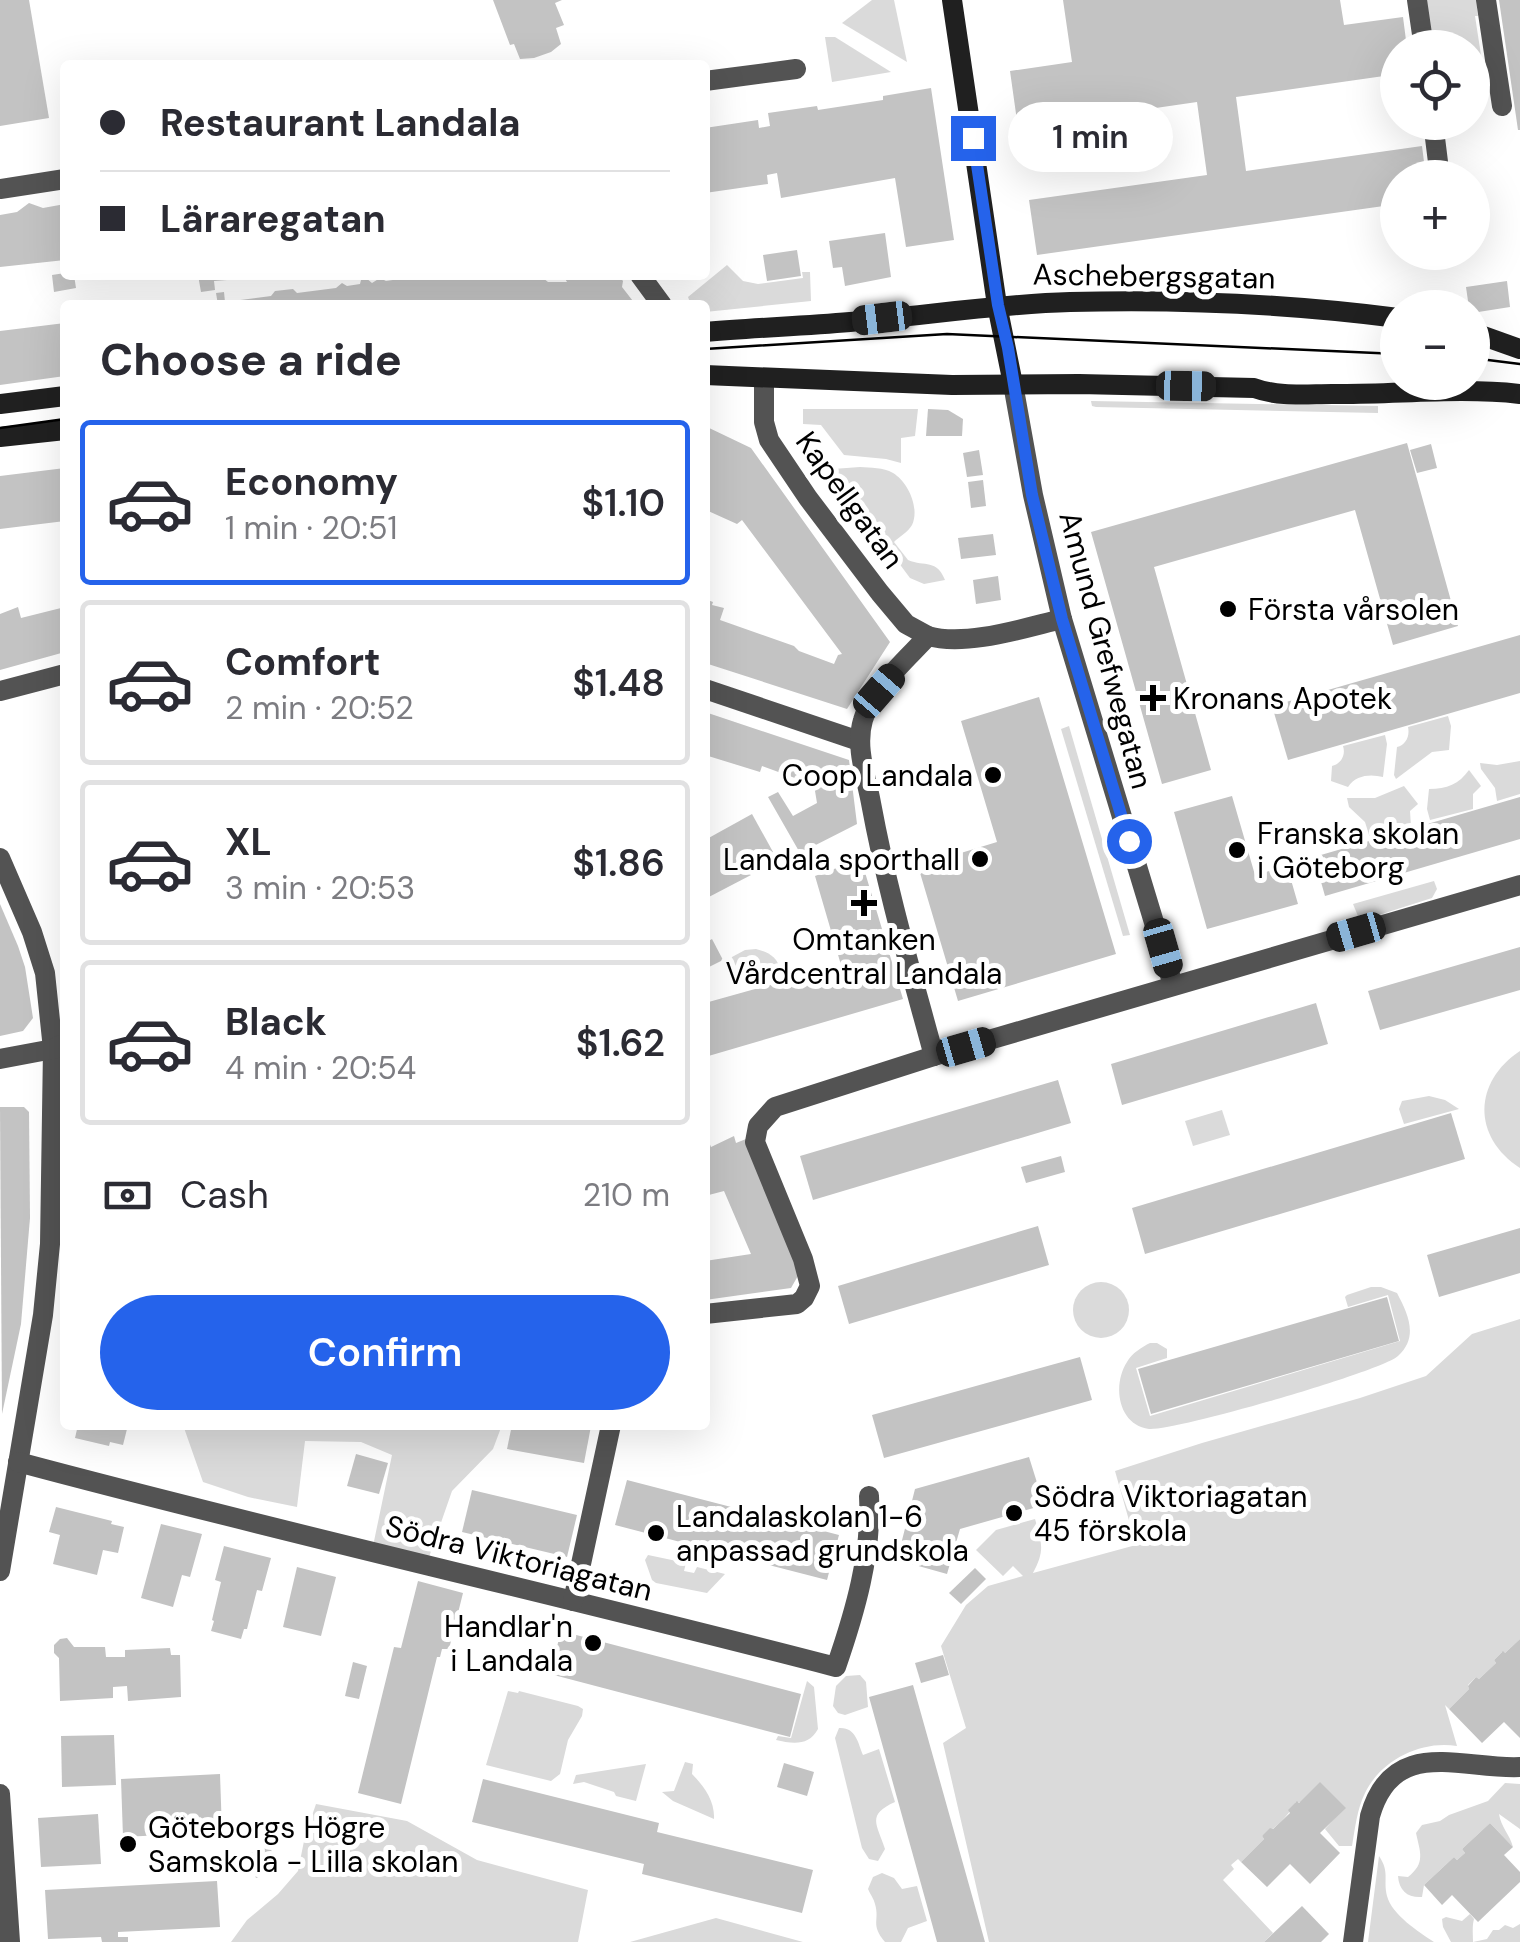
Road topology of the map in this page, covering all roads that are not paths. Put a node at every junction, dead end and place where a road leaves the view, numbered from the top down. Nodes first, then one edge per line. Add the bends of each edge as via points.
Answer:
1 (952, 0) edge
2 (1417, 0) edge
3 (1486, 0) edge
4 (1421, 30) edge
5 (796, 69) dead end
6 (710, 81) edge
7 (1502, 106) dead end
8 (60, 180) edge
9 (0, 189) edge
10 (998, 305) junction
11 (1303, 309) junction
12 (1380, 316) edge
13 (710, 332) edge
14 (1005, 336) junction
15 (1490, 338) edge
16 (1520, 349) edge
17 (710, 375) edge
18 (764, 378) junction
19 (1014, 384) junction
20 (1380, 386) edge
21 (1254, 388) junction
22 (1520, 394) edge
23 (60, 397) edge
24 (0, 404) edge
25 (60, 431) edge
26 (0, 437) edge
27 (1062, 619) junction
28 (928, 636) junction
29 (60, 675) edge
30 (0, 691) edge
31 (710, 691) edge
32 (859, 741) junction
33 (0, 858) edge
34 (1520, 885) edge
35 (1173, 985) junction
36 (59, 1046) edge
37 (934, 1056) junction
38 (0, 1059) edge
39 (710, 1313) edge
40 (610, 1430) edge
41 (18, 1462) junction
42 (869, 1496) dead end
43 (0, 1572) edge
44 (572, 1602) junction
45 (1520, 1768) edge
46 (0, 1794) edge
47 (10, 1942) edge
48 (1353, 1942) edge

1 - 10 street
2 - 4 street
3 - 7 street
5 - 6 street
8 - 9 street
10 - 11 street, Aschebergsgatan via 1174,302
10 - 13 street, Aschebergsgatan
10 - 14 street
11 - 12 street, Aschebergsgatan
11 - 14 street, Aschebergsgatan via 1036,312 1014,321
14 - 19 street
15 - 16 street
17 - 18 street
18 - 19 street
18 - 28 street, Kapellgatan via 769,440 880,592 906,624
19 - 21 street
19 - 27 street, Amund Grefwegatan
20 - 21 street
21 - 22 street
23 - 24 street
25 - 26 street
27 - 28 street via 950,640
27 - 35 street, Amund Grefwegatan
28 - 32 street via 868,707
29 - 30 street
31 - 32 street
32 - 37 street via 886,880
33 - 36 street via 45,972
34 - 35 street
35 - 37 street
36 - 38 street
36 - 41 street via 43,1316
37 - 39 street via 775,1107 758,1126 755,1142 810,1286 797,1304
40 - 44 street
41 - 43 street
41 - 44 street, Södra Viktoriagatan
42 - 44 street, Södra Viktoriagatan via 866,1562 836,1667
45 - 48 street via 1431,1762 1410,1767 1386,1785 1370,1816
46 - 47 street

